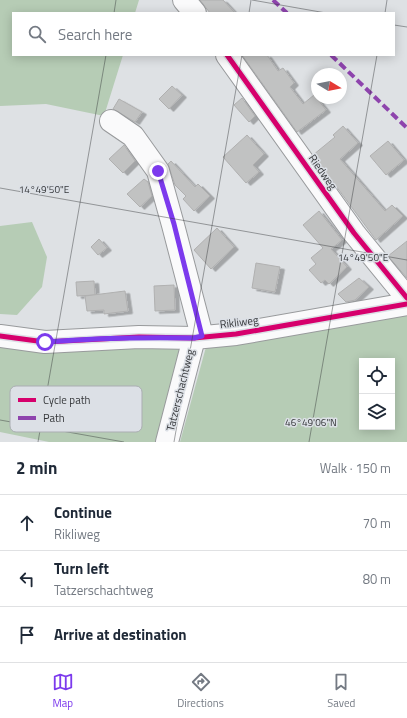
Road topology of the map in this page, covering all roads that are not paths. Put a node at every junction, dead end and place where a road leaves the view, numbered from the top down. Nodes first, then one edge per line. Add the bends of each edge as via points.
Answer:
1 (184, 0) edge
2 (194, 12) edge
3 (228, 56) edge
4 (110, 121) dead end
5 (407, 298) edge
6 (407, 304) edge
7 (0, 336) edge
8 (198, 337) junction
9 (167, 442) edge

1 - 2 street
3 - 5 street, Riedweg via 354,233
4 - 8 street, Tatzerschachtweg via 133,136 158,171 174,224
6 - 8 street, Rikliweg via 236,334
7 - 8 street, Rikliweg via 45,342 139,336
8 - 9 street, Tatzerschachtweg

